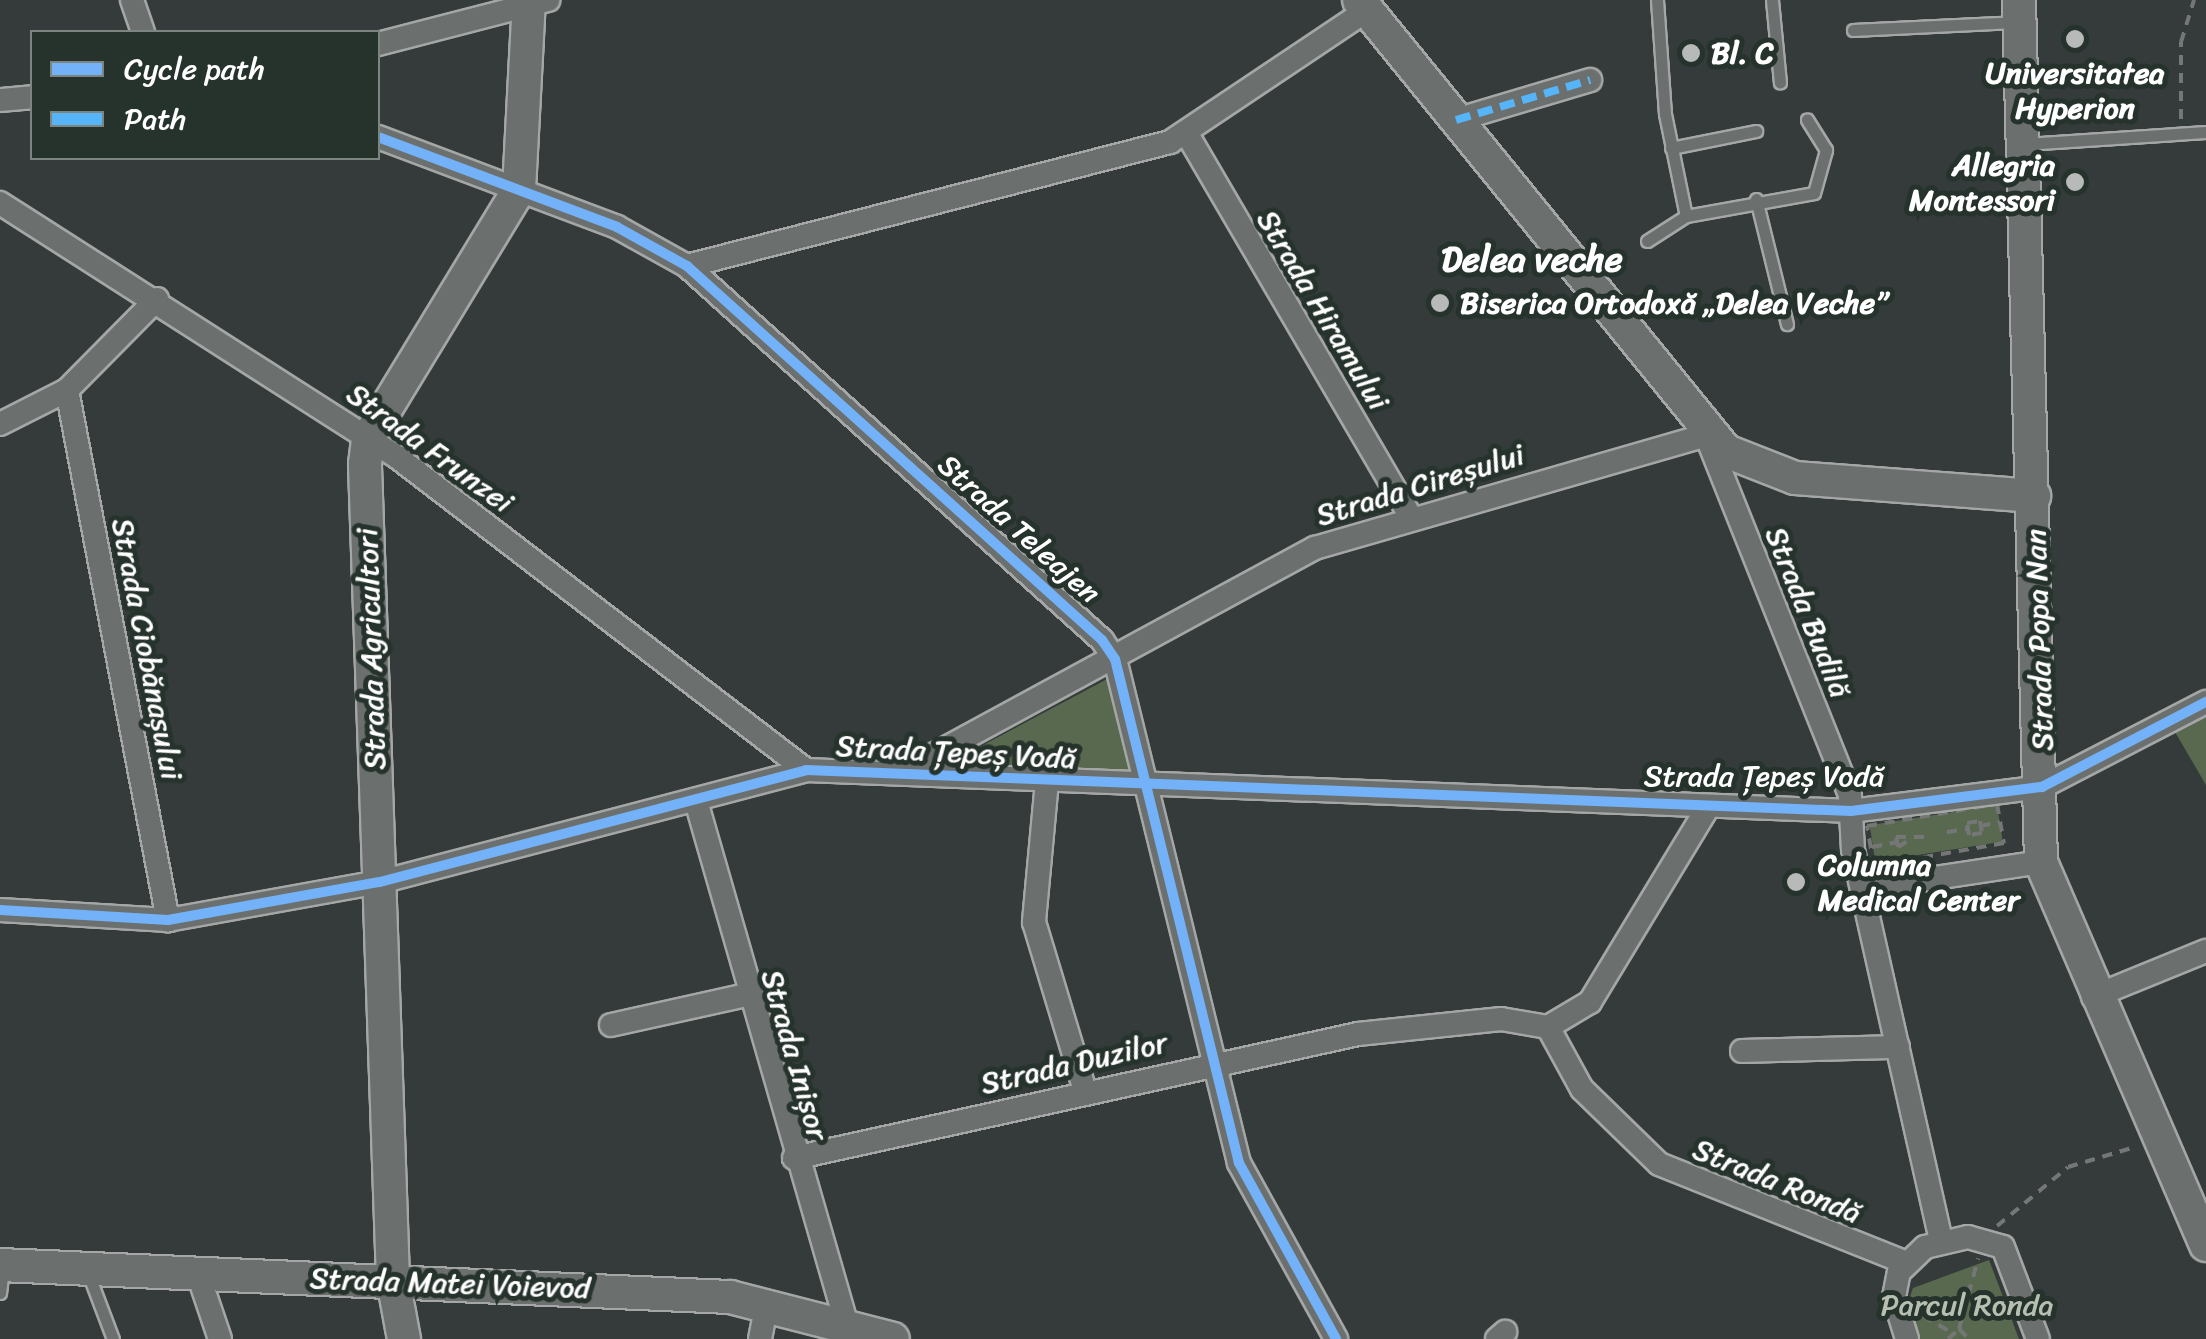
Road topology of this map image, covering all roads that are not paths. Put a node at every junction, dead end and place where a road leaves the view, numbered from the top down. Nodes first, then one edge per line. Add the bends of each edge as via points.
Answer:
1 (132, 0) edge
2 (1656, 0) edge
3 (1772, 0) edge
4 (536, 2) edge
5 (1362, 6) edge
6 (2020, 11) edge
7 (141, 30) edge
8 (1853, 30) dead end
9 (380, 43) edge
10 (1590, 80) dead end
11 (1780, 83) dead end
12 (30, 98) edge
13 (0, 100) edge
14 (1456, 120) junction
15 (1807, 120) dead end
16 (1756, 132) dead end
17 (2206, 132) edge
18 (1186, 134) junction
19 (380, 138) edge
20 (2025, 144) junction
21 (1672, 148) junction
22 (519, 190) junction
23 (1756, 200) junction
24 (0, 203) edge
25 (1686, 216) junction
26 (1646, 242) dead end
27 (687, 266) junction
28 (157, 299) junction
29 (1787, 324) dead end
30 (67, 390) junction
31 (0, 424) edge
32 (1706, 435) junction
33 (368, 438) junction
34 (2034, 496) junction
35 (1410, 515) junction
36 (1115, 659) junction
37 (2206, 702) edge
38 (806, 770) junction
39 (902, 772) junction
40 (1047, 781) junction
41 (2042, 787) junction
42 (1146, 789) junction
43 (696, 802) junction
44 (1707, 809) junction
45 (1851, 811) junction
46 (2040, 862) junction
47 (380, 882) junction
48 (1862, 889) junction
49 (0, 910) edge
50 (168, 920) junction
51 (2206, 951) edge
52 (746, 995) junction
53 (2093, 997) junction
54 (611, 1025) dead end
55 (1548, 1027) junction
56 (1898, 1048) junction
57 (1742, 1051) dead end
58 (1210, 1061) junction
59 (1084, 1092) junction
60 (794, 1158) junction
61 (1941, 1241) junction
62 (2206, 1245) edge
63 (1906, 1263) junction
64 (86, 1269) junction
65 (1, 1274) edge
66 (198, 1274) junction
67 (393, 1280) junction
68 (767, 1302) junction
69 (846, 1322) junction
70 (113, 1339) edge
71 (220, 1339) edge
72 (404, 1339) edge
73 (760, 1339) edge
74 (893, 1339) edge
75 (1336, 1339) edge
76 (1907, 1339) edge
77 (2038, 1339) edge

1 - 7 street
2 - 21 lane
3 - 11 lane
4 - 9 street
4 - 22 street
5 - 14 street
5 - 18 street
6 - 8 lane
6 - 20 street, Strada Popa Nan
10 - 14 street
12 - 13 street
14 - 32 street via 1586,265
15 - 23 lane via 1822,133 1824,179 1814,193
16 - 21 lane
17 - 20 lane
18 - 27 street
18 - 35 street, Strada Hiramului
19 - 22 street, Strada Teleajen
20 - 34 street, Strada Popa Nan
21 - 25 lane
22 - 27 street, Strada Teleajen via 638,236
22 - 33 street
23 - 25 lane
23 - 29 lane
24 - 28 street, Strada Frunzei
25 - 26 lane
27 - 36 street, Strada Teleajen via 1073,608
28 - 30 street
28 - 33 street, Strada Frunzei
30 - 31 street
30 - 50 street, Strada Ciobănașului
32 - 34 street via 1751,465 1795,478
32 - 35 street, Strada Cireșului
32 - 45 street, Strada Budilă
33 - 38 street, Strada Frunzei
33 - 47 street, Strada Agricultori
34 - 41 street, Strada Popa Nan
35 - 36 street, Strada Cireșului via 1315,548
36 - 39 street, Strada Cireșului
36 - 42 street, Strada Teleajen
37 - 41 street, Strada Țepeș Vodă
38 - 39 street, Strada Țepeș Vodă
38 - 43 street, Strada Țepeș Vodă
39 - 40 street, Strada Țepeș Vodă
40 - 42 street, Strada Țepeș Vodă
40 - 59 street via 1034,922
41 - 45 street, Strada Țepeș Vodă
41 - 46 street, Strada Popa Nan
42 - 44 street, Strada Țepeș Vodă
42 - 58 street, Strada Teleajen
43 - 47 street, Strada Țepeș Vodă
43 - 52 street, Strada Inișor
44 - 45 street, Strada Țepeș Vodă
44 - 55 street via 1590,1002
45 - 48 street, Strada Budilă
46 - 48 street
46 - 53 street, Strada Popa Nan
47 - 50 street, Strada Țepeș Vodă
47 - 67 street, Strada Agricultori
48 - 56 street, Strada Budilă
49 - 50 street, Strada Țepeș Vodă
51 - 53 street
52 - 54 street
52 - 60 street, Strada Inișor
53 - 62 street, Strada Popa Nan
55 - 58 street, Strada Duzilor via 1483,1021
55 - 63 street, Strada Rondă via 1582,1089 1659,1164
56 - 57 street
56 - 61 street, Strada Budilă
58 - 59 street, Strada Duzilor
58 - 75 street, Strada Teleajen via 1252,1194
59 - 60 street, Strada Duzilor
60 - 69 street, Strada Inișor
61 - 63 street
61 - 77 street via 1984,1237 2008,1254
63 - 76 street via 1894,1297
64 - 65 street, Strada Matei Voievod
64 - 66 street, Strada Matei Voievod
64 - 70 lane
66 - 67 street, Strada Matei Voievod
66 - 71 street
67 - 68 street, Strada Matei Voievod
67 - 72 street, Strada Agricultori
68 - 69 street, Strada Matei Voievod
68 - 73 street
69 - 74 street, Strada Matei Voievod

